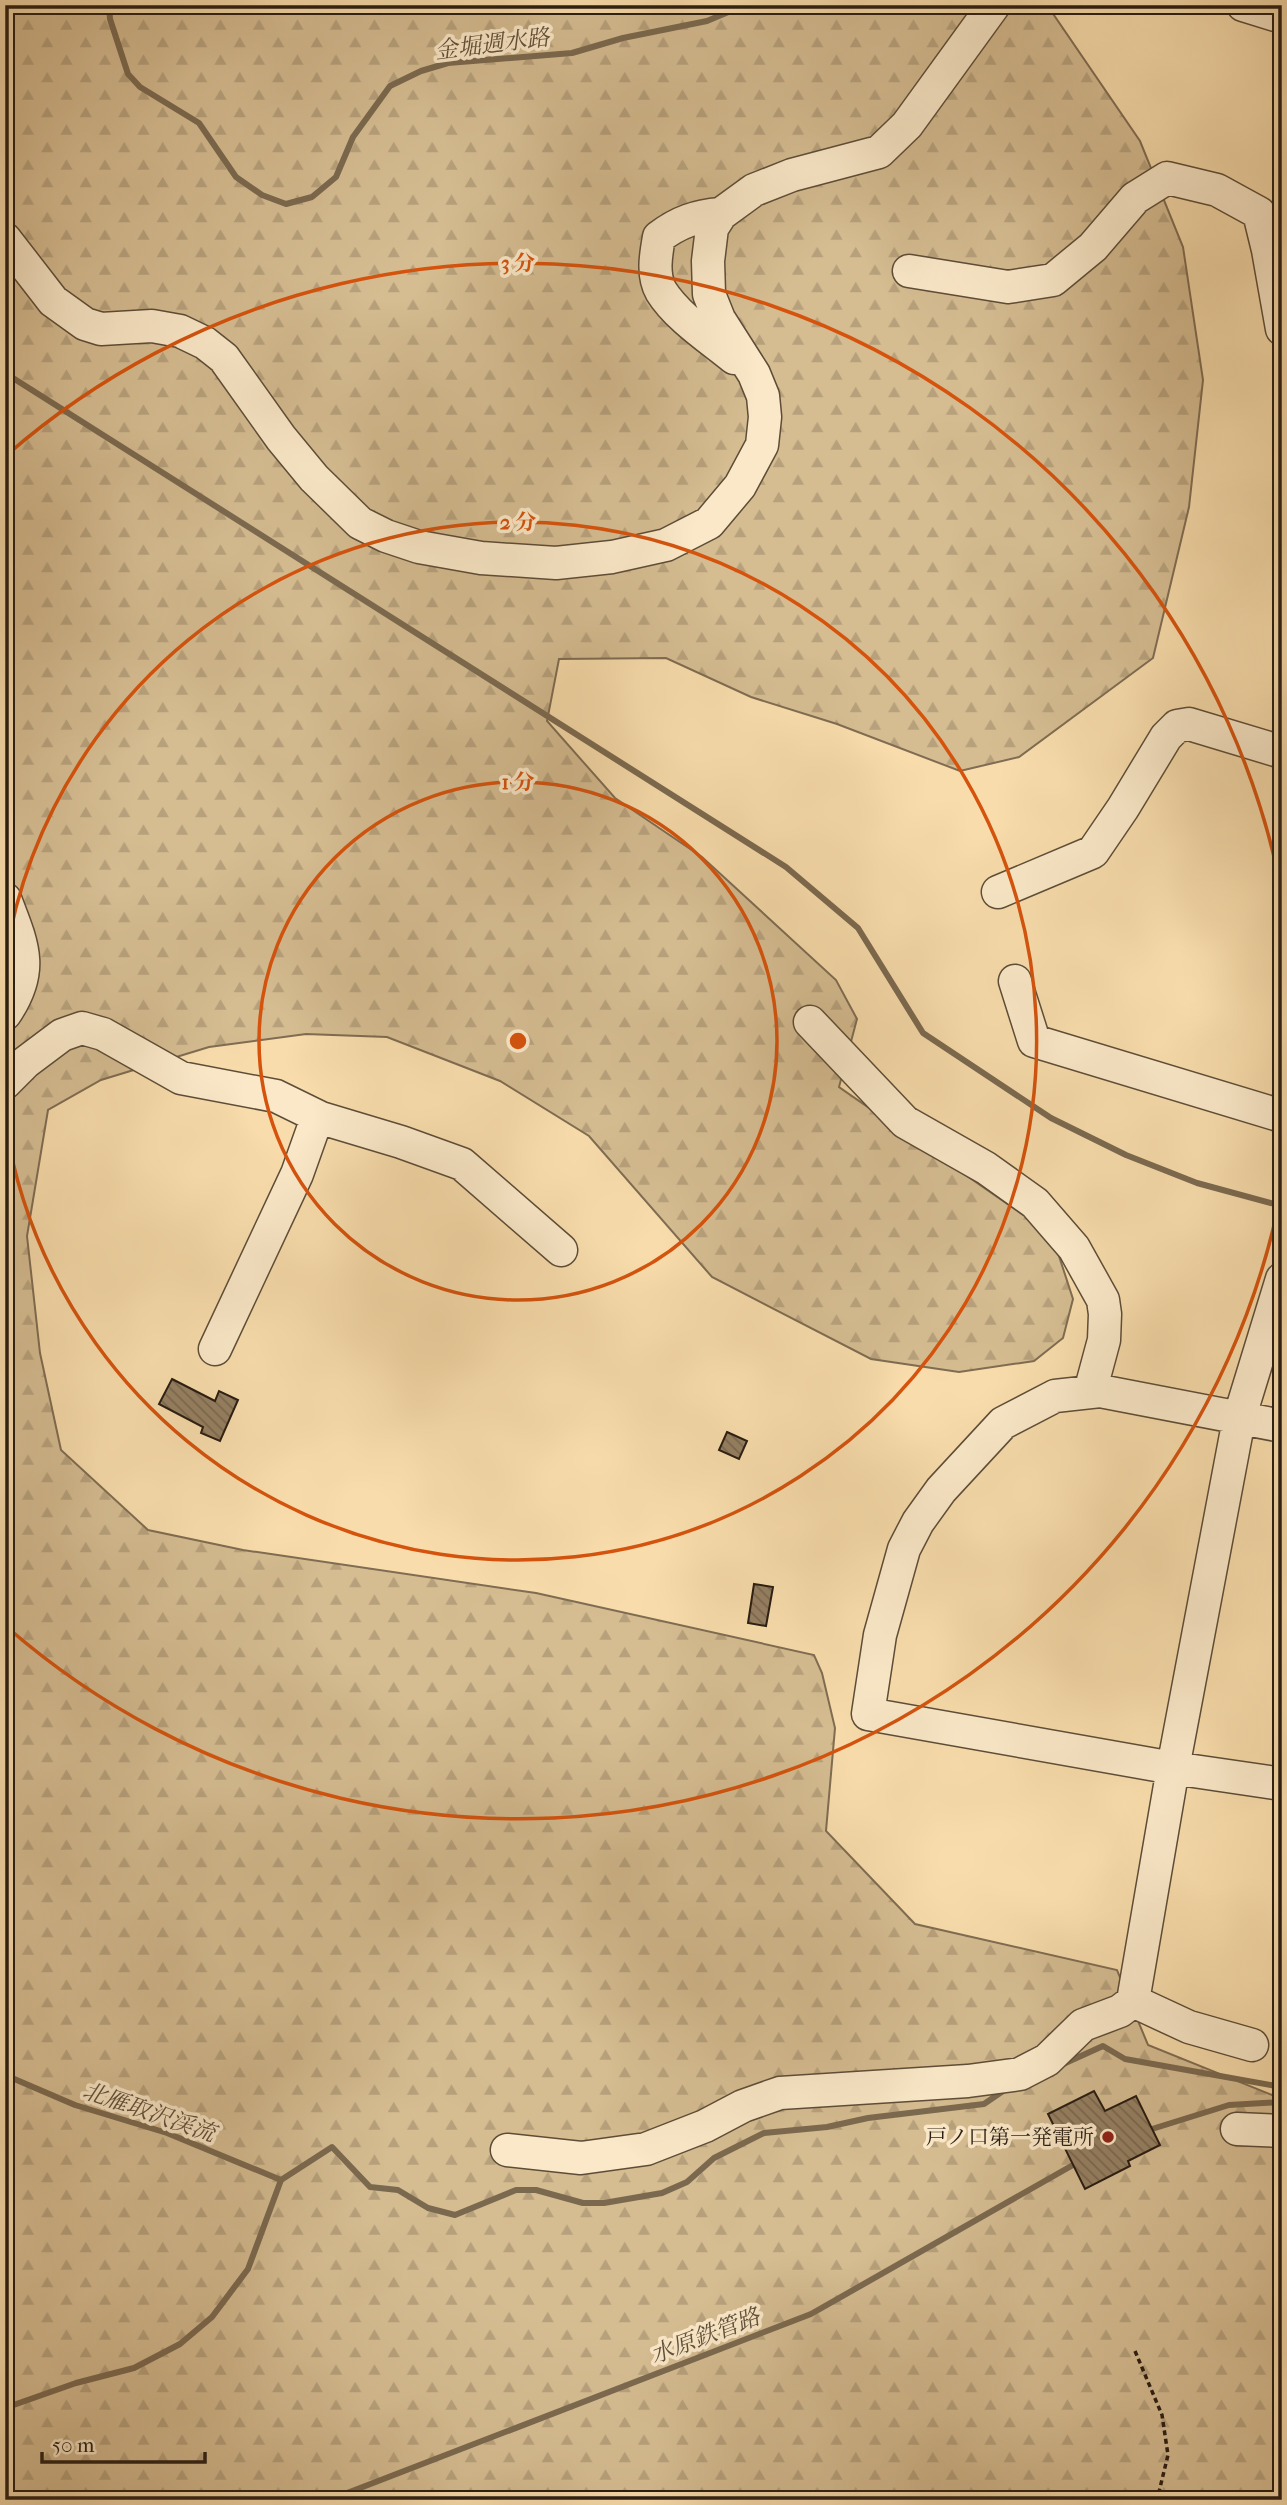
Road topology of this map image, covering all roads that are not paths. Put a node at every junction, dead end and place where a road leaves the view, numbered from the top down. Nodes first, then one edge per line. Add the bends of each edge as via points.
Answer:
1 (994, 5) edge
2 (1243, 5) edge
3 (1282, 17) edge
4 (721, 214) junction
5 (5, 239) edge
6 (909, 271) dead end
7 (1282, 329) edge
8 (754, 374) junction
9 (1282, 752) edge
10 (998, 892) dead end
11 (5, 899) edge
12 (1015, 981) dead end
13 (5, 1014) edge
14 (810, 1022) dead end
15 (5, 1083) edge
16 (1282, 1116) edge
17 (321, 1118) junction
18 (561, 1250) dead end
19 (1282, 1279) edge
20 (215, 1349) dead end
21 (1090, 1392) junction
22 (1238, 1419) junction
23 (1282, 1426) edge
24 (1173, 1768) junction
25 (1282, 1784) edge
26 (1133, 2001) junction
27 (1252, 2045) dead end
28 (1237, 2129) dead end
29 (1282, 2131) edge
30 (508, 2150) dead end

1 - 4 street via 906,125 879,152 792,175 754,190
2 - 3 street
4 - 8 street via 712,228 709,294 719,319
4 - 8 street via 676,224 659,237 654,261 660,290 686,319
5 - 8 street via 53,301 85,324 101,329 152,326 180,331 205,343 224,358 314,478 359,523 431,549 481,558 567,562 666,545 709,523 740,486 762,445 763,396
6 - 7 street via 1008,287 1053,280 1093,247 1135,198 1167,178 1217,190 1259,213
9 - 10 street via 1189,724 1177,726 1093,852
11 - 13 street via 25,966 19,995
12 - 16 street via 1034,1041
14 - 21 street via 905,1122 986,1168 1035,1203 1074,1248 1105,1314 1104,1340
15 - 17 street via 62,1035 82,1028 103,1034 181,1078 276,1096
17 - 18 street via 462,1164
17 - 20 street
19 - 22 street
21 - 22 street
21 - 24 street via 1055,1396 1003,1423 918,1522 904,1549 880,1635 868,1714
22 - 23 street
22 - 24 street
24 - 25 street
24 - 26 street
26 - 27 street via 1189,2027
26 - 30 street via 1083,2025 1047,2060 1020,2074 780,2092 646,2149 581,2158
28 - 29 street

